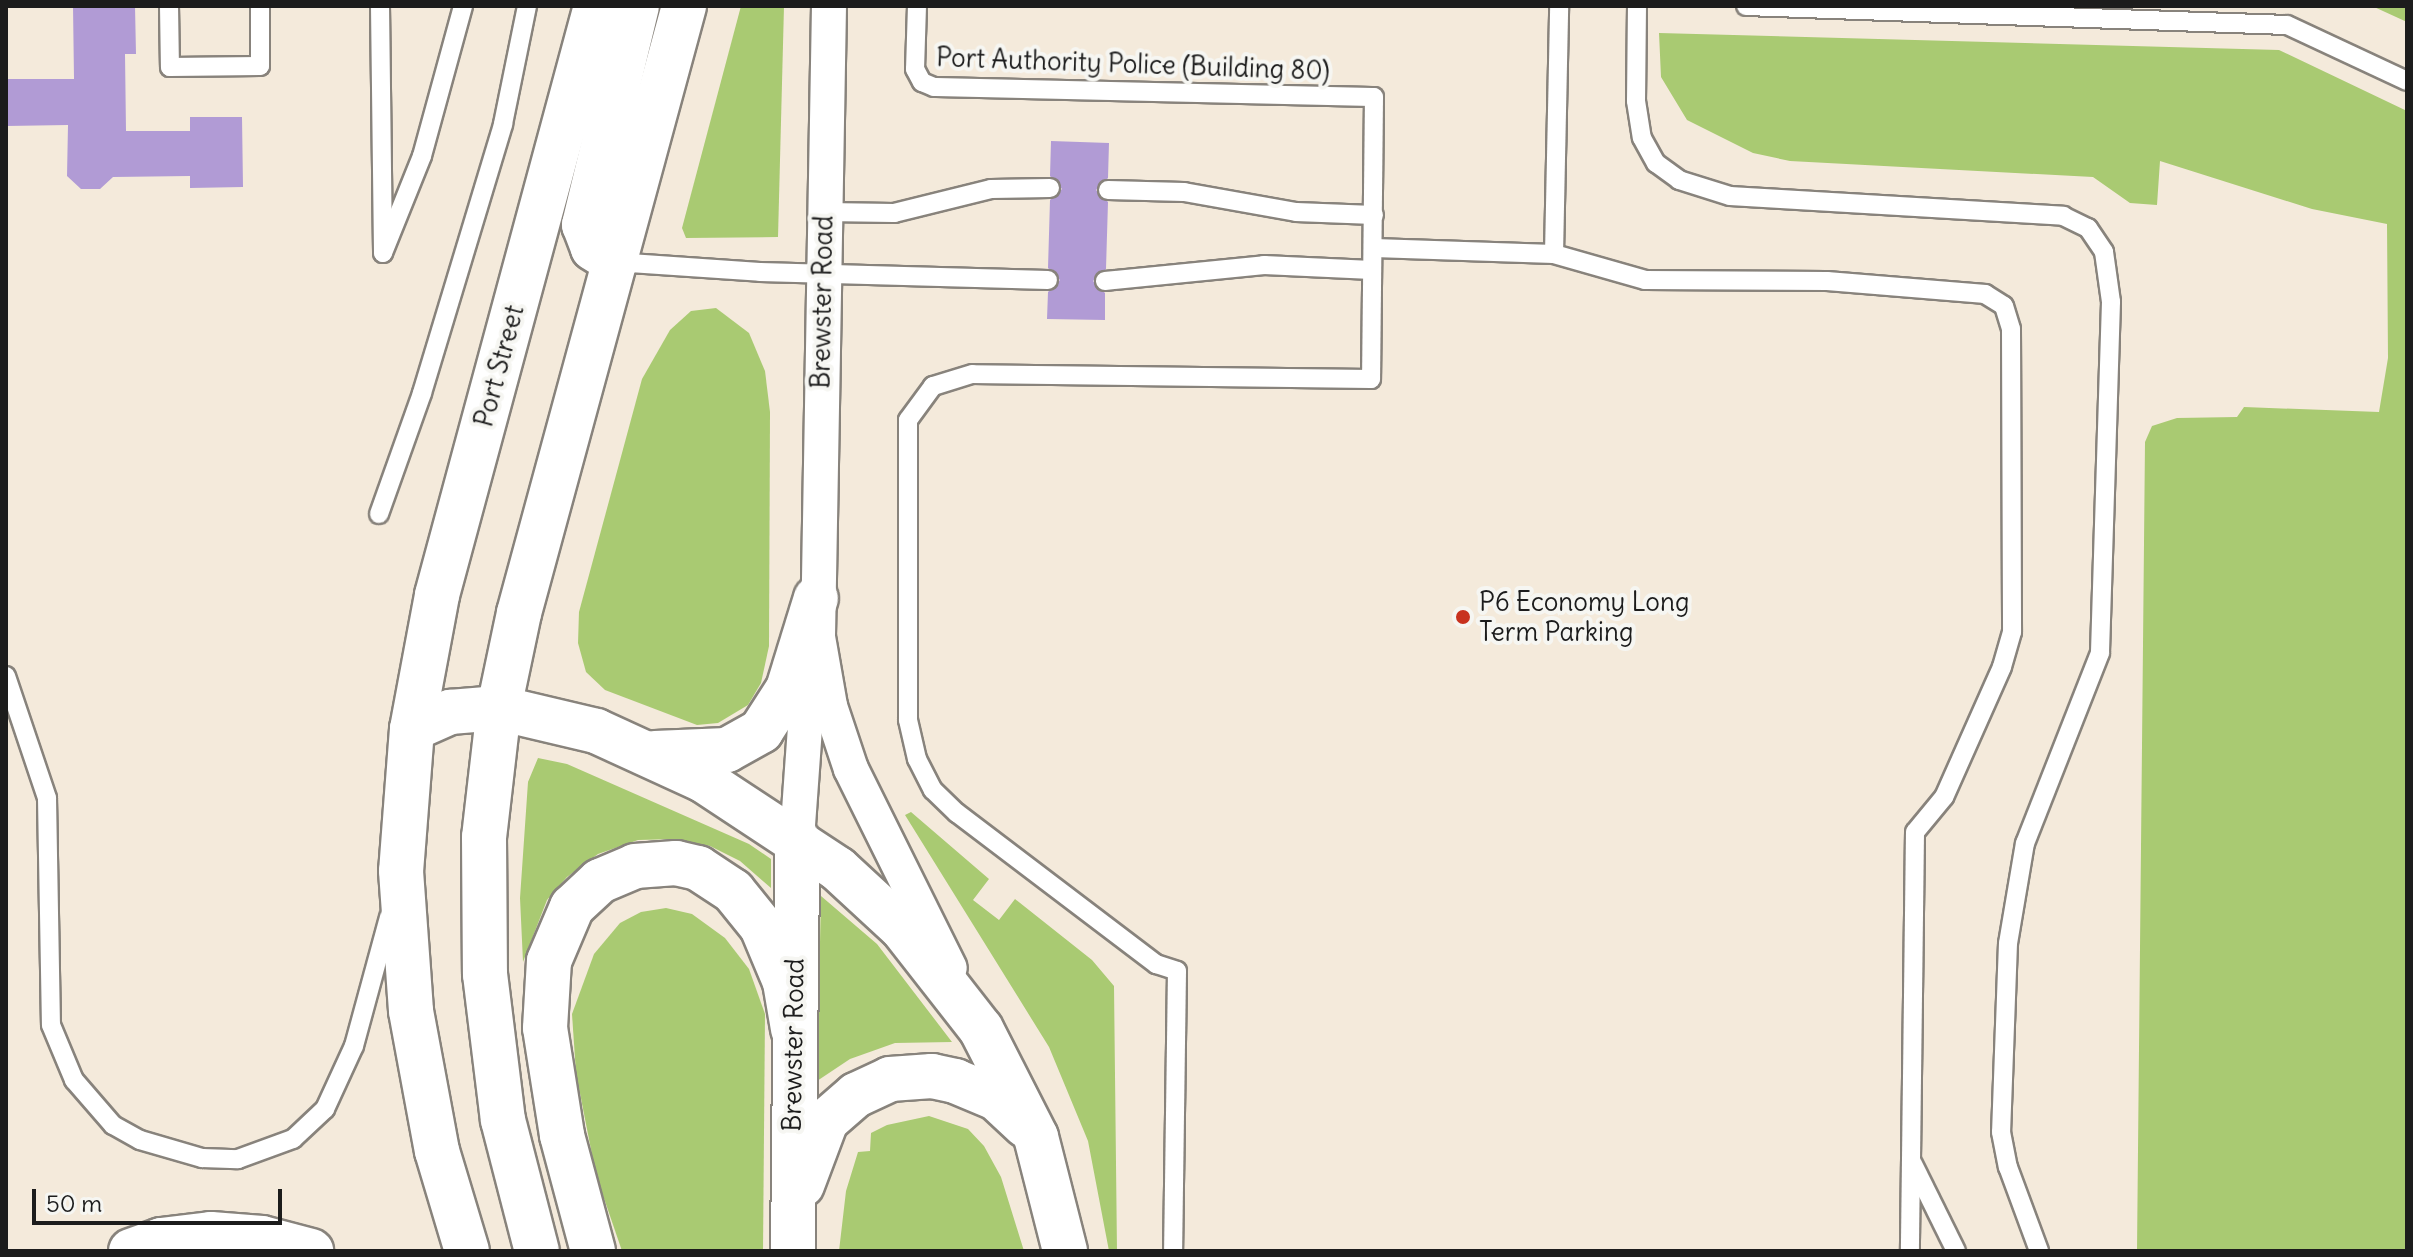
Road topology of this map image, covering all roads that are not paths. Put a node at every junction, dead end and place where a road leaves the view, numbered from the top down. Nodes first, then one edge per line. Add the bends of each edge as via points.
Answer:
1 (169, 6) edge
2 (260, 6) edge
3 (380, 6) edge
4 (463, 6) edge
5 (527, 6) edge
6 (596, 6) edge
7 (637, 6) edge
8 (829, 6) edge
9 (917, 6) edge
10 (1559, 6) edge
11 (1637, 6) edge
12 (1746, 6) edge
13 (683, 8) edge
14 (2407, 81) edge
15 (1050, 188) dead end
16 (1108, 190) dead end
17 (825, 212) junction
18 (1374, 215) junction
19 (1374, 248) junction
20 (1554, 254) junction
21 (615, 262) junction
22 (1372, 270) junction
23 (823, 273) junction
24 (1048, 280) dead end
25 (1105, 281) dead end
26 (379, 514) dead end
27 (816, 598) junction
28 (6, 676) edge
29 (499, 708) junction
30 (412, 729) junction
31 (648, 752) junction
32 (797, 839) junction
33 (401, 871) junction
34 (793, 1029) junction
35 (981, 1029) junction
36 (1036, 1137) junction
37 (1911, 1160) junction
38 (792, 1242) edge
39 (131, 1251) edge
40 (311, 1251) edge
41 (467, 1251) edge
42 (537, 1251) edge
43 (593, 1251) edge
44 (1065, 1251) edge
45 (1173, 1251) edge
46 (1910, 1251) edge
47 (1956, 1251) edge
48 (2039, 1251) edge

1 - 2 lane via 170,67 185,67 260,66
3 - 4 lane via 383,253 422,156
5 - 26 lane via 503,124 422,393
6 - 30 main road, Port Street via 440,583
7 - 21 main road via 584,225 593,248
8 - 17 street, Brewster Road
9 - 18 lane, Port Authority Police (Building 80) via 915,69 922,82 934,87 1374,97
10 - 20 lane
11 - 48 lane via 1635,91 1642,138 1656,163 1679,180 1730,196 2063,216 2088,228 2104,252 2111,302 2100,653 2025,843 2008,943 2001,1132
12 - 14 lane via 2287,25
13 - 21 main road
15 - 17 lane via 991,189 894,213
16 - 18 lane via 1184,192 1296,212
17 - 23 street, Brewster Road
18 - 19 lane
19 - 20 lane
19 - 22 lane
20 - 37 lane via 1645,280 1827,281 1985,294 2004,306 2011,329 2012,632 2002,667 1944,797 1915,832
21 - 23 lane
21 - 29 main road via 522,601
22 - 25 lane via 1264,265
22 - 45 lane via 1371,379 972,374 933,386 908,420 908,720 917,759 933,790 957,813 1156,964 1177,971
23 - 24 lane
23 - 27 street, Brewster Road
27 - 31 main road via 788,689 761,731 727,750
27 - 32 street, Brewster Road
27 - 35 street, Brewster Road via 823,672 851,769
28 - 33 lane via 47,798 51,1025 60,1055 95,1108 140,1140 202,1158 238,1159 279,1146 313,1124 354,1046
29 - 30 main road, Brewster Road via 450,712
29 - 31 main road, Brewster Road via 582,727
29 - 42 main road via 484,837 485,974 503,1120
30 - 33 main road, Port Street
31 - 32 main road, Brewster Road
32 - 34 main road, Brewster Road
32 - 35 main road, Brewster Road via 902,928
33 - 41 main road, Port Street via 418,1056 437,1151
34 - 38 main road, Brewster Road
34 - 43 main road via 785,982 767,935 733,891 706,873 676,863 635,866 600,881 572,907 549,961 545,1028 562,1135
35 - 36 main road, Brewster Road
36 - 38 main road via 996,1098 955,1081 910,1076 871,1086 826,1121 809,1155
36 - 44 main road, Brewster Road
37 - 46 lane
37 - 47 lane
39 - 40 main road via 161,1240 211,1234 262,1238

